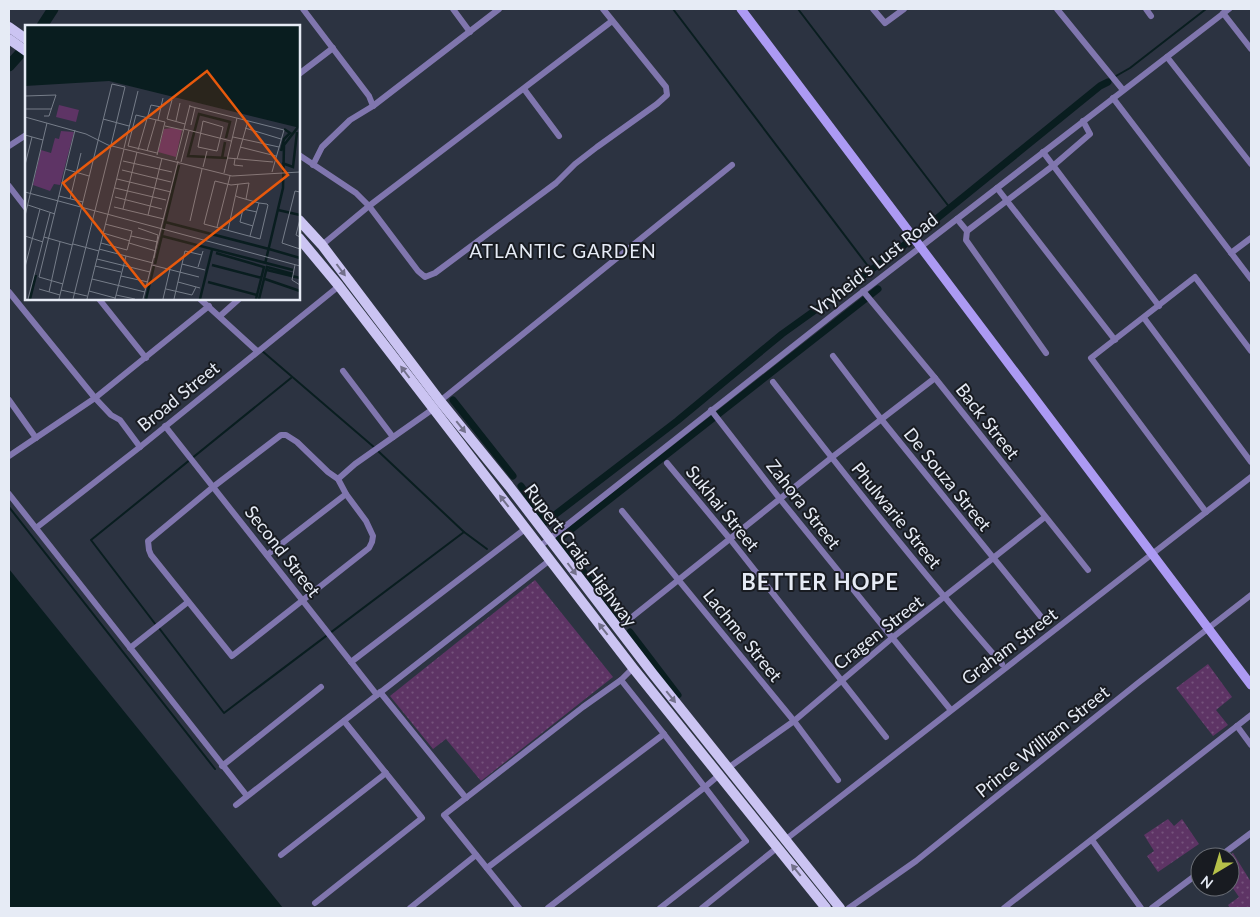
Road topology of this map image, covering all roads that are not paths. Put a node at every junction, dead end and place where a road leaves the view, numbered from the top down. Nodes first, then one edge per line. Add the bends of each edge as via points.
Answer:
1 (303, 9) edge
2 (453, 9) edge
3 (499, 9) edge
4 (603, 9) edge
5 (741, 9) edge
6 (873, 9) edge
7 (904, 9) edge
8 (1057, 9) edge
9 (1146, 9) edge
10 (1226, 11) edge
11 (1152, 16) dead end
12 (612, 22) junction
13 (9, 27) edge
14 (470, 32) junction
15 (18, 39) edge
16 (332, 48) junction
17 (1251, 49) edge
18 (25, 50) edge
19 (1167, 56) junction
20 (300, 73) edge
21 (524, 89) junction
22 (1123, 90) junction
23 (1113, 98) junction
24 (374, 106) junction
25 (1083, 121) junction
26 (25, 136) edge
27 (559, 136) dead end
28 (9, 146) edge
29 (1043, 152) junction
30 (300, 156) edge
31 (1251, 164) edge
32 (313, 165) junction
33 (732, 165) dead end
34 (1054, 165) junction
35 (9, 186) edge
36 (997, 188) junction
37 (1006, 200) junction
38 (369, 206) junction
39 (25, 207) edge
40 (957, 219) junction
41 (300, 221) edge
42 (967, 231) junction
43 (1251, 238) edge
44 (300, 239) edge
45 (916, 241) junction
46 (322, 245) junction
47 (1231, 253) junction
48 (1251, 279) edge
49 (339, 286) junction
50 (9, 292) edge
51 (864, 292) junction
52 (100, 300) edge
53 (201, 300) edge
54 (238, 300) edge
55 (209, 306) junction
56 (1159, 306) junction
57 (220, 316) junction
58 (1144, 318) junction
59 (1115, 340) junction
60 (257, 351) junction
61 (1251, 351) edge
62 (1046, 353) dead end
63 (833, 356) dead end
64 (146, 358) junction
65 (343, 371) dead end
66 (935, 378) junction
67 (773, 382) dead end
68 (95, 398) junction
69 (9, 400) edge
70 (440, 401) junction
71 (433, 409) junction
72 (712, 411) junction
73 (881, 419) junction
74 (165, 426) junction
75 (393, 437) junction
76 (36, 438) junction
77 (140, 447) junction
78 (9, 456) edge
79 (831, 458) junction
80 (667, 462) dead end
81 (1251, 462) edge
82 (1251, 477) edge
83 (338, 479) junction
84 (213, 486) junction
85 (9, 494) edge
86 (346, 494) junction
87 (780, 499) junction
88 (622, 511) dead end
89 (1206, 512) junction
90 (1045, 517) junction
91 (36, 528) junction
92 (525, 529) junction
93 (549, 538) junction
94 (730, 539) junction
95 (539, 547) junction
96 (1153, 553) junction
97 (267, 555) junction
98 (994, 559) junction
99 (550, 560) junction
100 (1088, 570) dead end
101 (678, 581) junction
102 (1251, 595) edge
103 (944, 598) junction
104 (303, 601) junction
105 (188, 602) junction
106 (1042, 618) dead end
107 (618, 628) junction
108 (1209, 628) junction
109 (892, 638) junction
110 (130, 648) junction
111 (351, 662) junction
112 (1002, 664) dead end
113 (633, 668) junction
114 (621, 680) junction
115 (841, 680) junction
116 (1251, 685) edge
117 (321, 687) dead end
118 (378, 694) junction
119 (950, 709) junction
120 (1251, 714) edge
121 (344, 721) junction
122 (794, 721) junction
123 (1237, 726) junction
124 (664, 734) junction
125 (886, 738) dead end
126 (1251, 745) edge
127 (222, 766) junction
128 (728, 768) junction
129 (386, 773) junction
130 (718, 776) junction
131 (838, 780) dead end
132 (705, 788) junction
133 (247, 796) junction
134 (466, 798) junction
135 (236, 805) dead end
136 (1251, 833) edge
137 (1092, 840) junction
138 (782, 844) junction
139 (1232, 847) edge
140 (476, 854) junction
141 (281, 855) dead end
142 (486, 868) junction
143 (1190, 880) edge
144 (315, 904) dead end
145 (410, 908) edge
146 (519, 908) edge
147 (548, 908) edge
148 (660, 908) edge
149 (702, 908) edge
150 (826, 908) edge
151 (840, 908) edge
152 (849, 908) edge
153 (1004, 908) edge
154 (1141, 908) edge
155 (1152, 908) edge

1 - 16 street
2 - 14 street
3 - 14 street
4 - 12 street
5 - 45 main road
6 - 7 street via 885,23
8 - 22 street
9 - 11 street
10 - 17 street
10 - 19 street, Vryheid's Lust Road
12 - 21 street
12 - 38 street via 666,87 667,95 556,183 436,273 425,277
13 - 15 main road
14 - 24 street
15 - 18 main road
16 - 20 street
16 - 24 street
19 - 22 street, Vryheid's Lust Road
19 - 31 street
21 - 27 street
21 - 38 street
22 - 23 street, Vryheid's Lust Road
23 - 25 street, Vryheid's Lust Road
23 - 47 street
24 - 32 street via 350,120 330,138
25 - 29 street, Vryheid's Lust Road
25 - 34 street via 1090,134
26 - 28 street
29 - 34 street
29 - 36 street, Vryheid's Lust Road
30 - 32 street
32 - 38 street via 356,193
33 - 70 street
34 - 37 street
34 - 56 street
35 - 39 street
36 - 37 street
36 - 40 street, Vryheid's Lust Road
37 - 42 street
37 - 59 street
38 - 46 street
40 - 42 street
40 - 45 street, Vryheid's Lust Road
41 - 46 main road, Rupert Craig Highway
42 - 62 street via 966,240
43 - 47 street
44 - 49 main road, Rupert Craig Highway
45 - 51 street, Vryheid's Lust Road
45 - 96 main road
46 -> 70 main road, Rupert Craig Highway
47 - 48 street
49 - 60 street, Broad Street
71 -> 49 main road, Rupert Craig Highway
50 - 68 street
51 - 66 street, Back Street
51 - 72 street, Vryheid's Lust Road
52 - 64 street
53 - 55 street
54 - 57 street
55 - 57 street
55 - 64 street
56 - 58 street
56 - 61 street via 1195,277
57 - 60 street
58 - 59 street
58 - 81 street
59 - 89 street via 1091,358
60 - 74 street, Broad Street
63 - 73 street, De Souza Street
64 - 68 street
65 - 75 street
66 - 73 street
66 - 90 street, Back Street
67 - 79 street, Phulwarie Street
68 - 76 street
68 - 77 street via 120,420
69 - 76 street
70 -> 93 main road, Rupert Craig Highway
71 - 75 street
92 -> 71 main road, Rupert Craig Highway
72 - 87 street, Zahora Street
72 - 93 street, Vryheid's Lust Road
73 - 79 street
73 - 98 street, De Souza Street
74 - 77 street, Broad Street
74 - 84 street, Second Street
75 - 83 street
76 - 78 street
77 - 91 street, Broad Street
79 - 87 street
79 - 103 street, Phulwarie Street
80 - 94 street, Sukhai Street
82 - 89 street, Graham Street
83 - 84 street via 298,442 281,435
83 - 86 street
84 - 97 street, Second Street
84 - 105 street via 148,541 151,555
85 - 91 street
86 - 97 street
86 - 104 street via 366,521 372,542 369,548
87 - 94 street
87 - 109 street, Zahora Street
88 - 101 street, Lachme Street
89 - 96 street, Graham Street
90 - 98 street, Cragen Street
90 - 100 street, Back Street
91 - 110 street
92 - 95 main road, Rupert Craig Highway
92 - 111 street
93 - 95 street, Vryheid's Lust Road
93 -> 107 main road, Rupert Craig Highway
94 - 101 street
94 - 115 street, Sukhai Street
95 - 99 main road, Rupert Craig Highway
96 - 108 main road
96 - 119 street, Graham Street
97 - 104 street, Second Street
98 - 103 street, Cragen Street
98 - 106 street, De Souza Street
113 -> 99 main road, Rupert Craig Highway
99 - 118 street
101 - 107 street
101 - 122 street, Lachme Street
102 - 108 street, Prince William Street
103 - 109 street, Cragen Street
103 - 112 street, Phulwarie Street
104 - 105 street via 232,656
104 - 111 street, Second Street
105 - 110 street
107 -> 128 main road, Rupert Craig Highway
108 - 116 main road
108 - 152 street, Prince William Street via 916,861
109 - 115 street, Cragen Street
109 - 119 street, Zahora Street
110 - 127 street
111 - 118 street, Second Street
113 - 114 street
113 - 130 main road, Rupert Craig Highway
114 - 124 street
114 - 134 street
115 - 122 street, Cragen Street
115 - 125 street, Sukhai Street
117 - 127 street
118 - 121 street
118 - 134 street, Second Street
119 - 138 street, Graham Street
120 - 123 street
121 - 129 street
121 - 133 street
122 - 128 street, Cragen Street
122 - 131 street, Lachme Street
123 - 126 street
123 - 137 street
124 - 132 street
124 - 142 street
127 - 133 street
128 - 138 main road, Rupert Craig Highway
129 - 141 street
129 - 144 street via 422,818
130 - 132 street
130 - 138 main road, Rupert Craig Highway
132 - 147 street
132 - 148 street via 746,841
133 - 135 street
134 - 140 street via 444,815
136 - 139 street
137 - 153 street
137 - 154 street
138 - 149 street, Graham Street
150 -> 138 main road, Rupert Craig Highway
138 - 151 main road, Rupert Craig Highway
140 - 142 street
140 - 145 street
142 - 146 street
143 - 155 street

